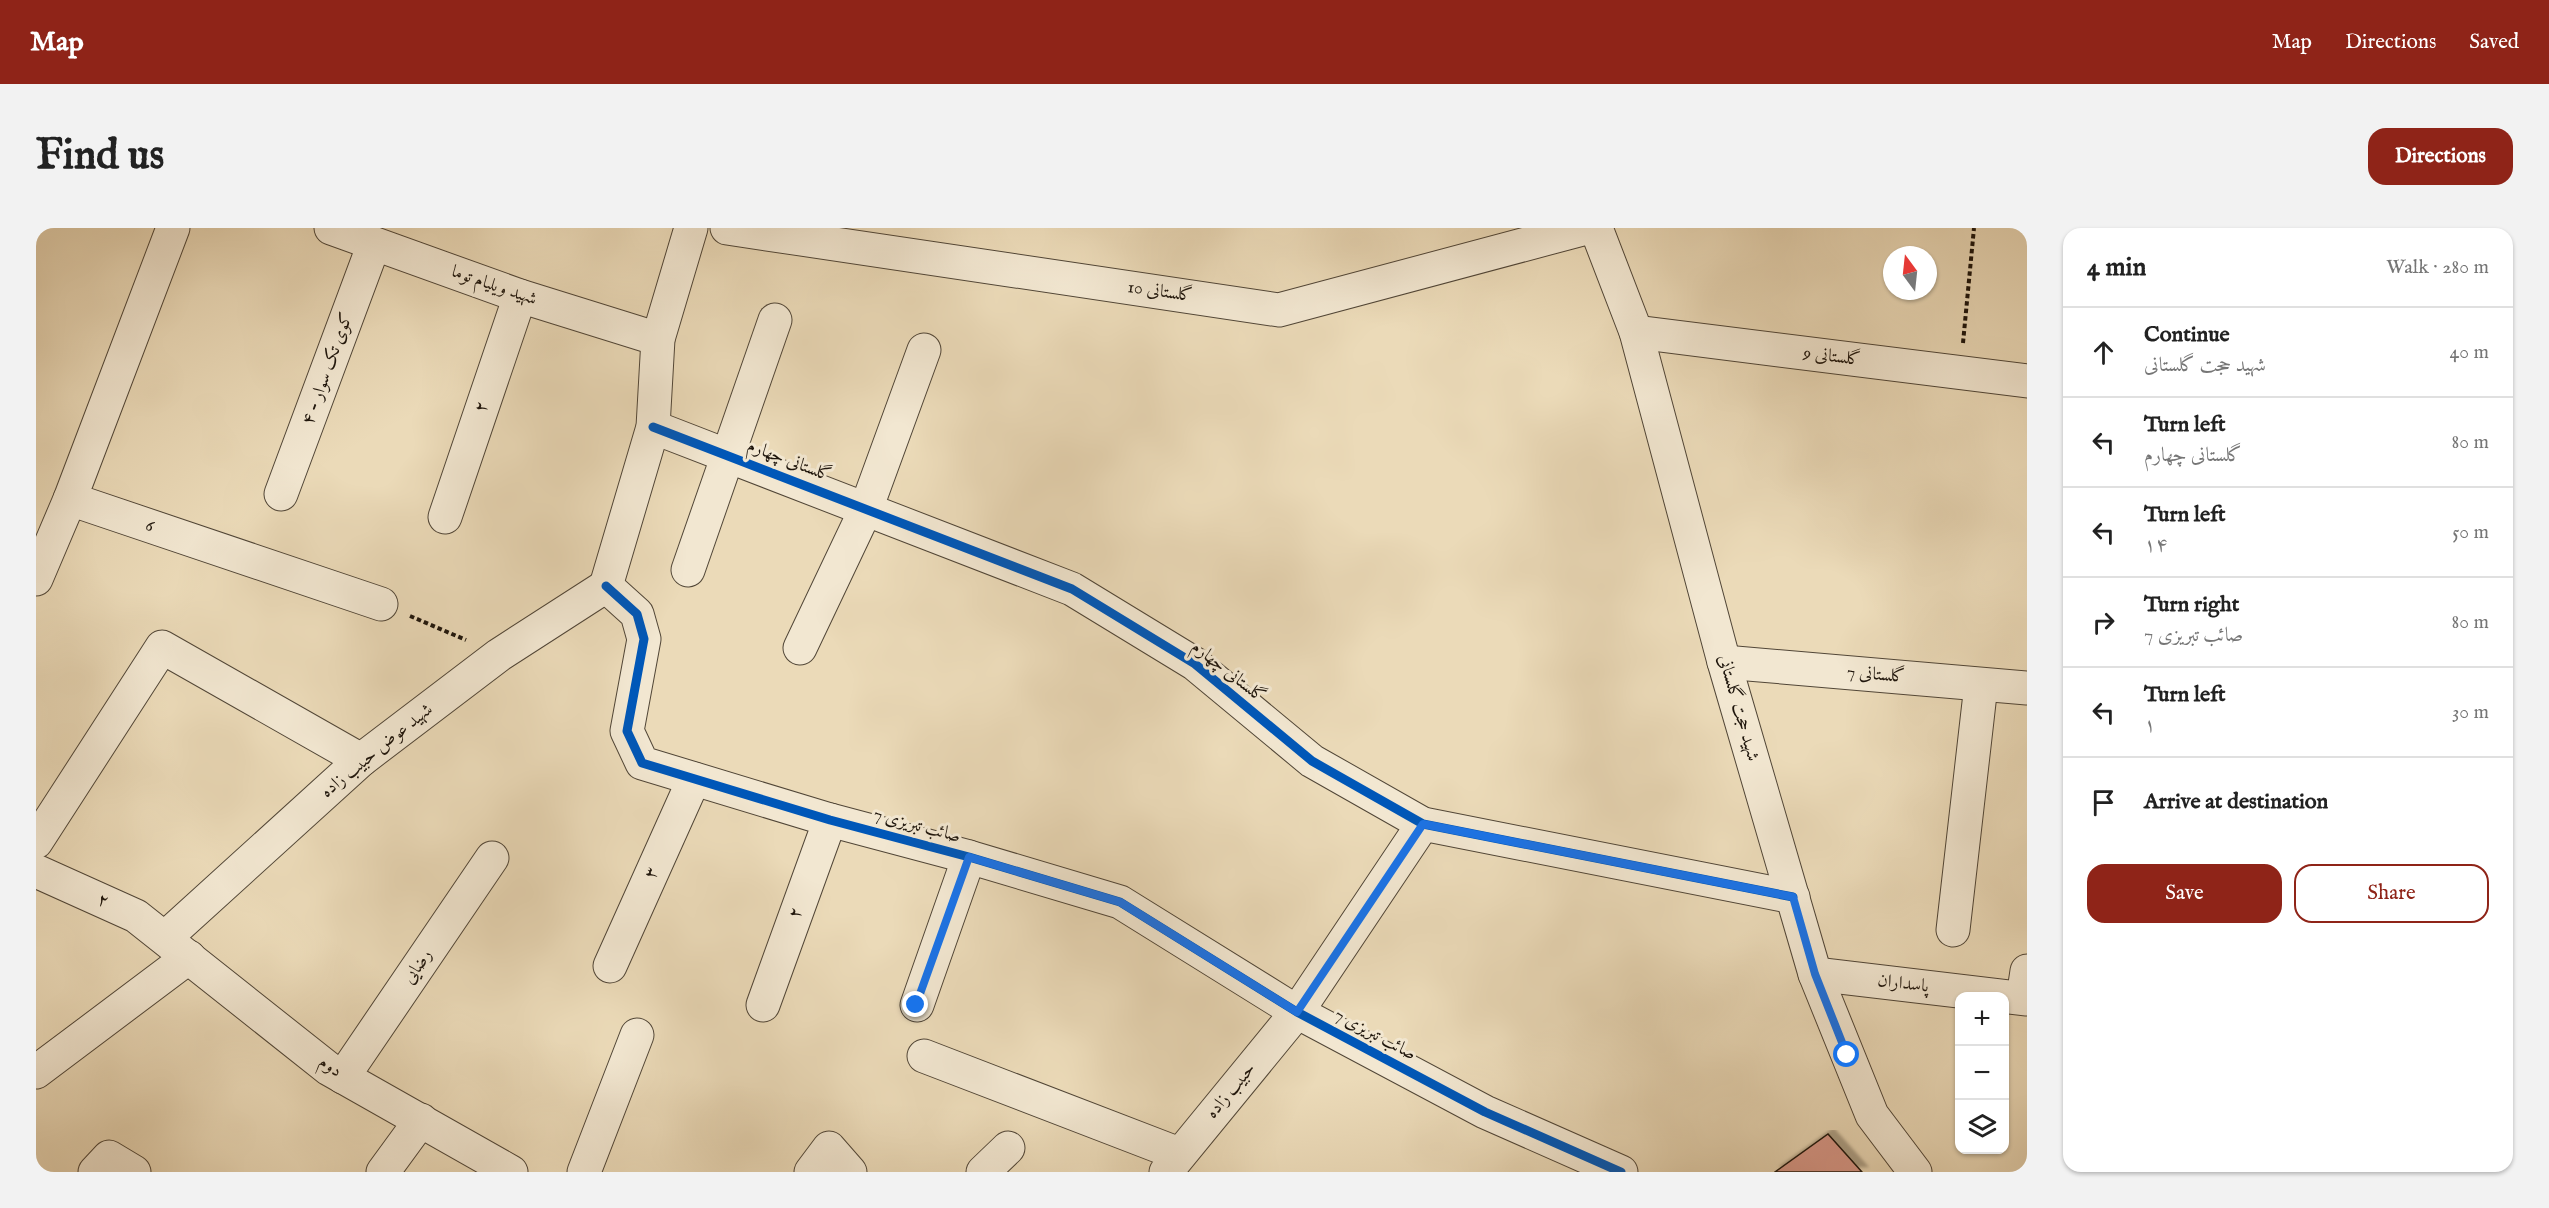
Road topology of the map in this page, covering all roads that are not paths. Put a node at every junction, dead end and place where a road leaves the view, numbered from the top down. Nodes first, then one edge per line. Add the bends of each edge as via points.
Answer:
1 (173, 228) edge
2 (331, 228) edge
3 (692, 228) edge
4 (727, 228) edge
5 (1586, 228) edge
6 (1596, 228) edge
7 (374, 244) junction
8 (520, 297) junction
9 (775, 320) dead end
10 (1636, 332) junction
11 (658, 339) junction
12 (924, 350) dead end
13 (2027, 381) edge
14 (653, 427) junction
15 (727, 455) junction
16 (281, 494) dead end
17 (70, 499) junction
18 (866, 509) junction
19 (445, 517) dead end
20 (688, 570) dead end
21 (36, 579) edge
22 (606, 586) junction
23 (381, 604) road end
24 (800, 648) dead end
25 (1724, 662) junction
26 (1981, 685) junction
27 (2027, 688) edge
28 (361, 760) junction
29 (694, 779) junction
30 (830, 820) junction
31 (1423, 824) junction
32 (36, 842) edge
33 (969, 857) junction
34 (492, 858) dead end
35 (36, 871) edge
36 (1793, 897) junction
37 (1953, 930) dead end
38 (177, 947) junction
39 (610, 966) dead end
40 (1815, 974) junction
41 (2026, 990) edge
42 (763, 1005) dead end
43 (916, 1005) dead end
44 (1297, 1012) junction
45 (637, 1035) dead end
46 (924, 1056) dead end
47 (36, 1072) edge
48 (343, 1077) junction
49 (421, 1120) junction
50 (1008, 1148) dead end
51 (1172, 1163) edge
52 (95, 1172) edge
53 (134, 1172) edge
54 (383, 1172) edge
55 (511, 1172) edge
56 (584, 1172) edge
57 (811, 1172) edge
58 (850, 1172) edge
59 (983, 1172) edge
60 (1621, 1172) edge
61 (1915, 1172) edge

1 - 17 street
2 - 7 street, شهید ویلیام توما
3 - 11 street
4 - 5 street, گلستانی 10 via 1279,310
6 - 10 street, شهید حجت گلستانی
7 - 8 street, شهید ویلیام توما
7 - 16 street, ۴ - کوی تک سوار
8 - 11 street, شهید ویلیام توما
8 - 19 street, ۲
9 - 15 street
10 - 13 street, گلستانی 9
10 - 25 street, شهید حجت گلستانی
11 - 14 street
12 - 18 street
14 - 15 street, گلستانی چهارم
14 - 22 street
15 - 18 street, گلستانی چهارم
15 - 20 street
17 - 21 street
17 - 23 street, 6
18 - 24 street
18 - 31 street, گلستانی چهارم via 1072,589 1195,664 1312,761
22 - 28 street, شهید عوض حبیب زاده via 499,654
22 - 29 street, صائب تبریزی 7 via 637,614 644,639 627,731 642,763
25 - 26 street, گلستانی 7
25 - 36 street, شهید حجت گلستانی
26 - 27 street, گلستانی 7
26 - 37 street
28 - 32 street via 162,647
28 - 38 street, شهید عوض حبیب زاده
29 - 30 street, صائب تبریزی 7
29 - 39 street, ۳
30 - 33 street, صائب تبریزی 7
30 - 42 street, ۲
31 - 36 street, گلستانی چهارم
31 - 44 street, حبیب زاده
33 - 43 street
33 - 44 street, صائب تبریزی 7 via 1120,902
34 - 48 street, رضایی
35 - 38 street, ۲ via 136,916
36 - 40 street, شهید حجت گلستانی
38 - 47 street, شهید عوض حبیب زاده
38 - 48 street, دوم
40 - 41 street, پاسداران
40 - 61 street, شهید حجت گلستانی via 1872,1115
44 - 51 street, حبیب زاده
44 - 60 street, صائب تبریزی 7 via 1485,1112
45 - 56 street
46 - 51 street
48 - 49 street, دوم
49 - 54 street
49 - 55 street, دوم
50 - 59 street
52 - 53 street via 108,1157
57 - 58 street via 829,1148

